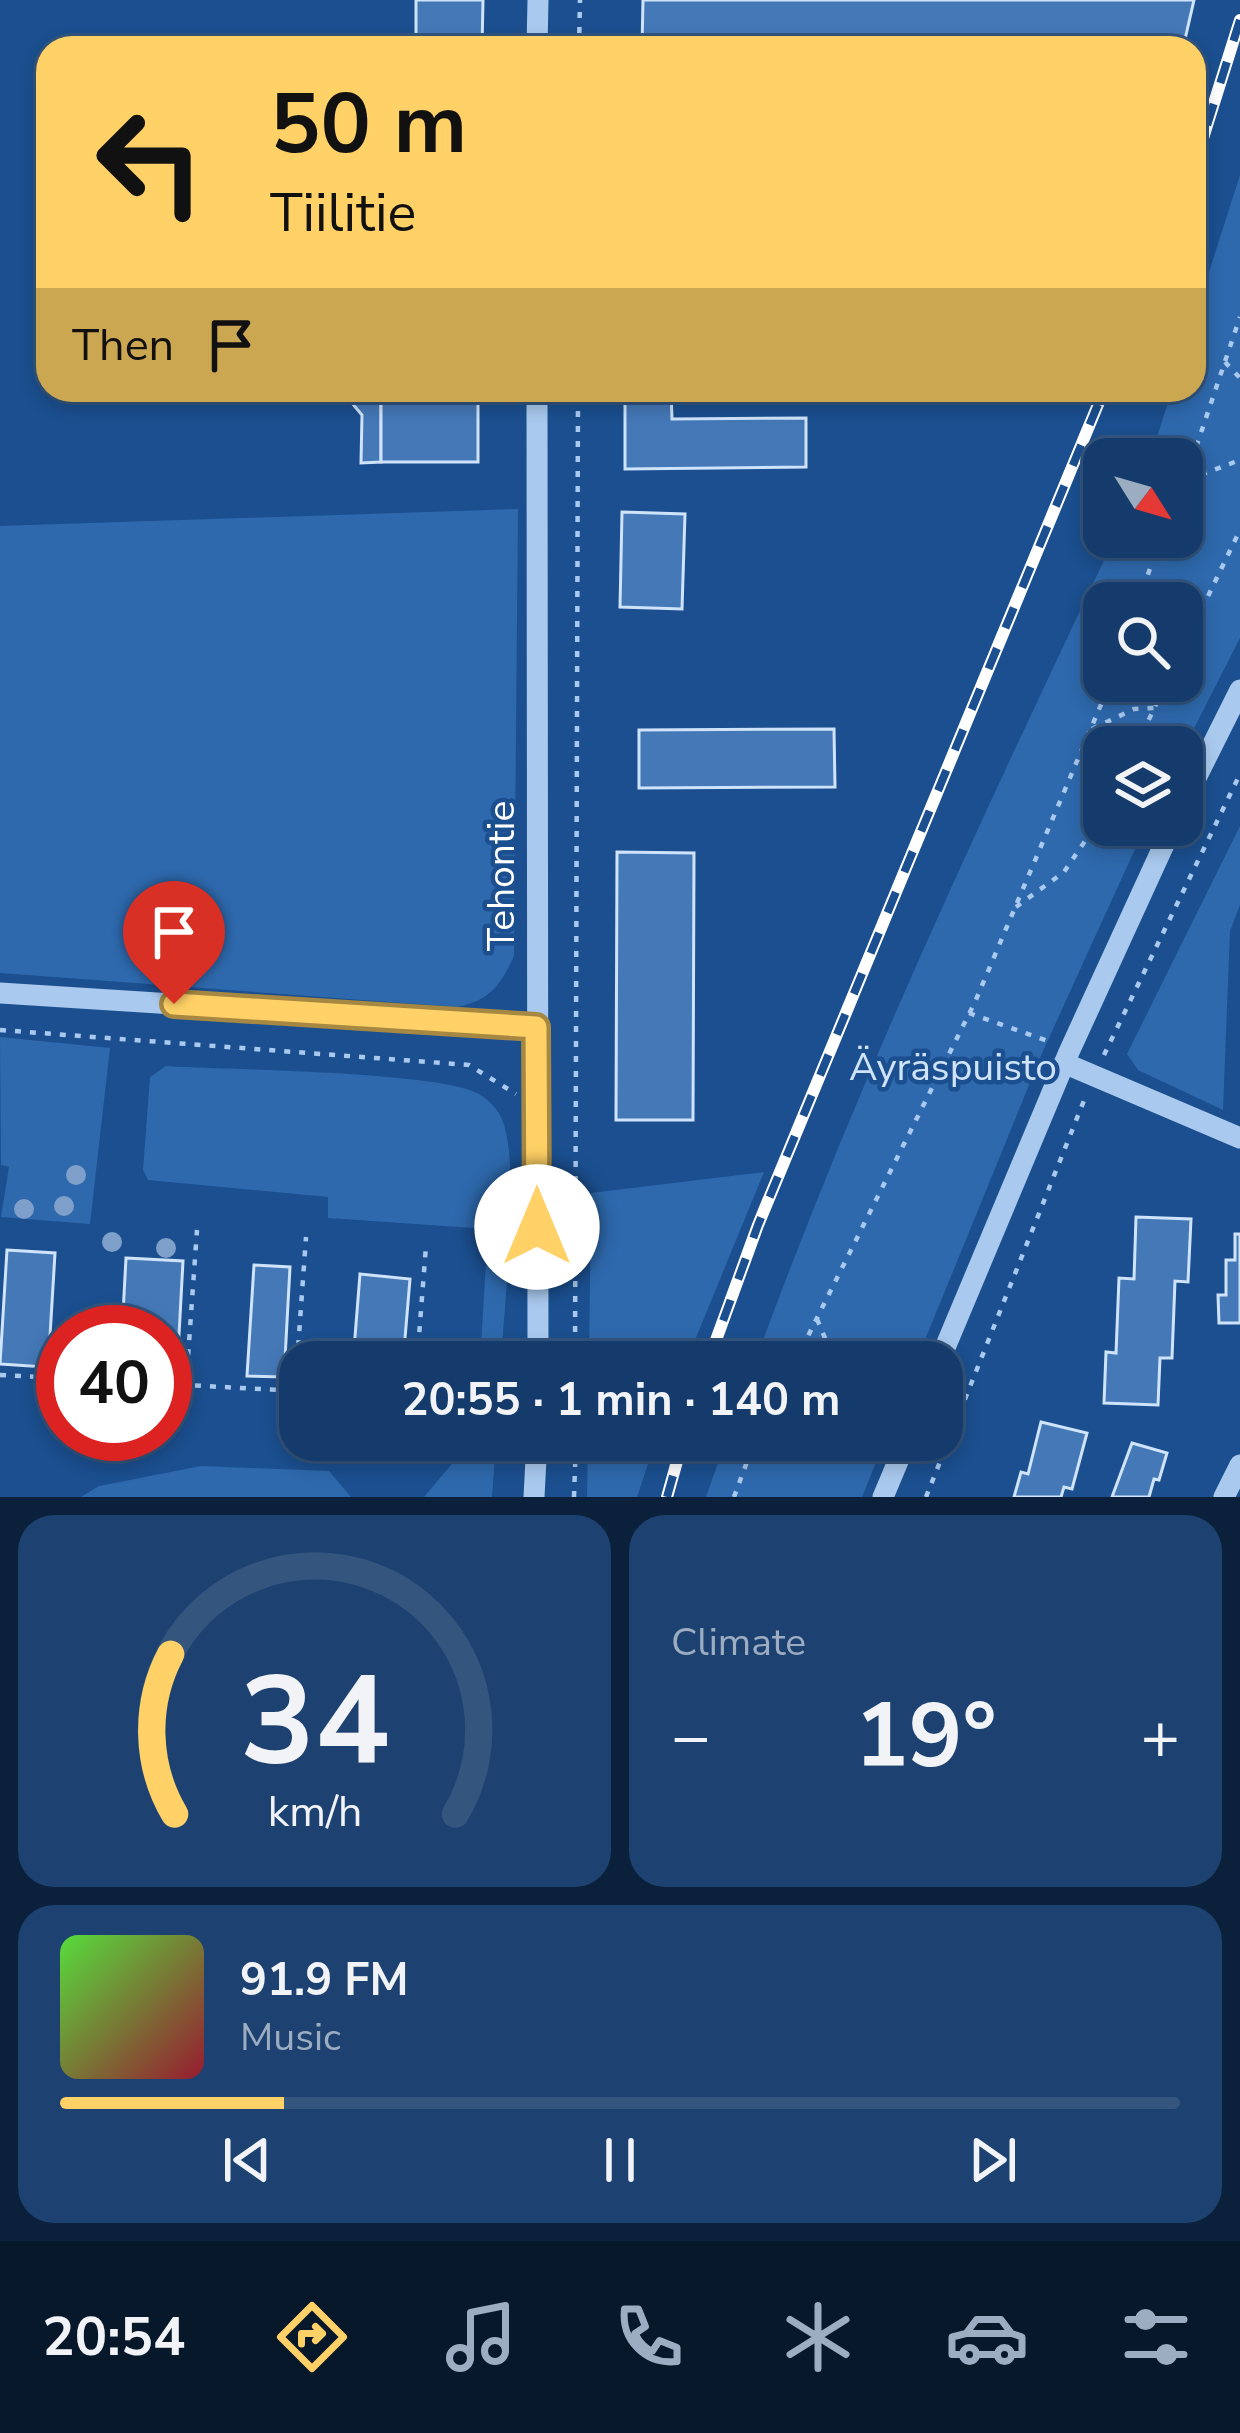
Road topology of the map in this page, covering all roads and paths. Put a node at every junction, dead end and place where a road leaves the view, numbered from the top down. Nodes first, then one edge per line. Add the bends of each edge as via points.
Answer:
1 (538, 0) edge
2 (580, 0) edge
3 (538, 36) edge
4 (580, 36) edge
5 (1240, 317) edge
6 (1225, 362) junction
7 (1240, 378) edge
8 (537, 402) edge
9 (578, 402) edge
10 (1201, 438) edge
11 (1240, 460) edge
12 (1203, 474) edge
13 (1240, 530) edge
14 (1203, 607) edge
15 (1240, 690) edge
16 (1157, 702) edge
17 (1154, 708) junction
18 (1098, 726) edge
19 (1146, 726) edge
20 (1083, 749) edge
21 (1203, 764) edge
22 (1240, 773) edge
23 (1083, 844) edge
24 (1163, 846) edge
25 (1011, 910) junction
26 (0, 993) edge
27 (969, 1013) junction
28 (536, 1027) junction
29 (0, 1030) edge
30 (1103, 1057) dead end
31 (1067, 1058) junction
32 (511, 1094) dead end
33 (1087, 1095) dead end
34 (1240, 1138) edge
35 (197, 1230) dead end
36 (306, 1238) dead end
37 (426, 1246) dead end
38 (192, 1305) edge
39 (817, 1319) junction
40 (300, 1341) edge
41 (419, 1341) edge
42 (538, 1341) edge
43 (575, 1341) edge
44 (806, 1341) edge
45 (826, 1341) edge
46 (948, 1341) edge
47 (0, 1375) edge
48 (36, 1377) edge
49 (192, 1385) edge
50 (279, 1390) edge
51 (536, 1461) edge
52 (575, 1461) edge
53 (747, 1461) edge
54 (898, 1461) edge
55 (1240, 1465) edge
56 (534, 1497) edge
57 (574, 1497) edge
58 (734, 1497) edge
59 (883, 1497) edge
60 (926, 1497) edge
61 (1224, 1497) edge

1 - 3 street
2 - 4 path
5 - 6 path
6 - 7 path
6 - 10 path
8 - 28 street, Tehontie
9 - 43 path
11 - 12 path
13 - 14 path
15 - 21 street
16 - 17 path
17 - 18 path
17 - 19 path
20 - 25 path
22 - 30 path
23 - 25 path via 1064,872
24 - 31 street
25 - 27 path
26 - 28 street
27 - 31 path
27 - 39 path
28 - 42 street, Tehontie
29 - 32 path via 469,1066
31 - 34 street
31 - 46 street
33 - 60 path
35 - 38 path
36 - 40 path
37 - 41 path
39 - 44 path
39 - 45 path
47 - 48 path
49 - 50 path
51 - 56 street
52 - 57 path
53 - 58 path
54 - 59 street
55 - 61 street

